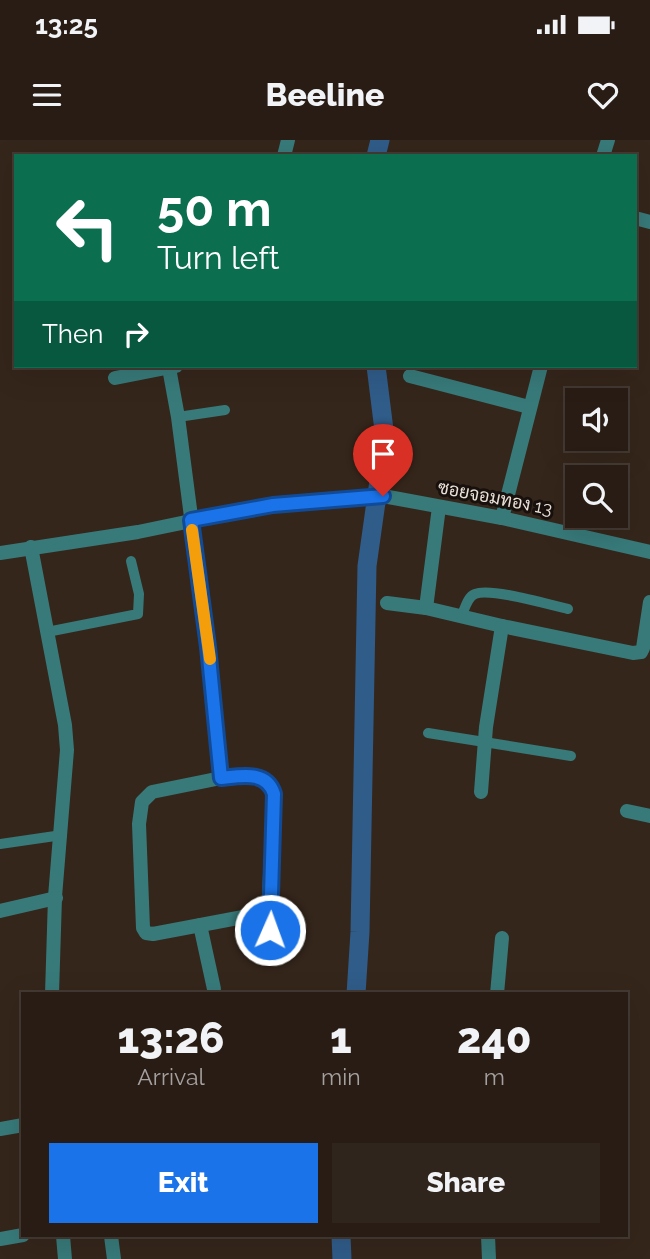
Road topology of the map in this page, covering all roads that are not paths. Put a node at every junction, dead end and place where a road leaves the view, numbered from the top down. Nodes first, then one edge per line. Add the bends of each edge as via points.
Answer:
1 (168, 368) edge
2 (173, 368) edge
3 (540, 368) edge
4 (410, 376) dead end
5 (115, 379) dead end
6 (529, 407) junction
7 (225, 410) dead end
8 (178, 417) junction
9 (439, 507) junction
10 (502, 518) junction
11 (191, 520) junction
12 (31, 547) junction
13 (650, 552) edge
14 (0, 553) edge
15 (131, 561) dead end
16 (650, 602) edge
17 (387, 603) dead end
18 (425, 608) junction
19 (568, 609) dead end
20 (461, 617) junction
21 (502, 626) junction
22 (47, 632) junction
23 (428, 733) dead end
24 (484, 741) junction
25 (571, 756) dead end
26 (221, 778) junction
27 (481, 792) dead end
28 (627, 811) dead end
29 (650, 816) edge
30 (62, 835) junction
31 (0, 844) edge
32 (57, 898) junction
33 (0, 911) edge
34 (268, 915) junction
35 (200, 925) junction
36 (502, 938) dead end
37 (271, 946) dead end
38 (214, 989) dead end
39 (52, 992) edge
40 (497, 992) edge
41 (21, 1125) edge
42 (0, 1129) edge
43 (21, 1235) edge
44 (62, 1237) edge
45 (111, 1237) edge
46 (488, 1237) edge
47 (0, 1240) edge
48 (65, 1259) edge
49 (114, 1259) edge
50 (489, 1259) edge

1 - 5 street
2 - 8 street
3 - 6 street
4 - 6 street
6 - 10 street
7 - 8 lane
8 - 11 street
9 - 10 street, ซอยจอมทอง 13
9 - 11 street, ซอยจอมทอง 13 via 383,496 273,505
9 - 18 street
10 - 13 street, ซอยจอมทอง 13
11 - 12 street, ซอยจอมทอง 13
11 - 26 street
12 - 14 street, ซอยจอมทอง 13
12 - 22 street
15 - 22 lane via 139,594 138,614
16 - 21 street via 643,648 638,653
17 - 18 street
18 - 20 street
19 - 20 lane via 484,592 469,599
20 - 21 street
21 - 24 street
22 - 30 street via 68,750
23 - 24 lane
24 - 25 lane
24 - 27 street
26 - 34 street via 247,776 267,780 272,786
26 - 35 street via 152,792 142,802 144,932
28 - 29 street
30 - 31 lane
30 - 32 street
32 - 33 street
32 - 39 street
34 - 35 street
34 - 37 street
35 - 38 street
36 - 40 street
41 - 42 street
43 - 47 street
44 - 48 street
45 - 49 street
46 - 50 street

